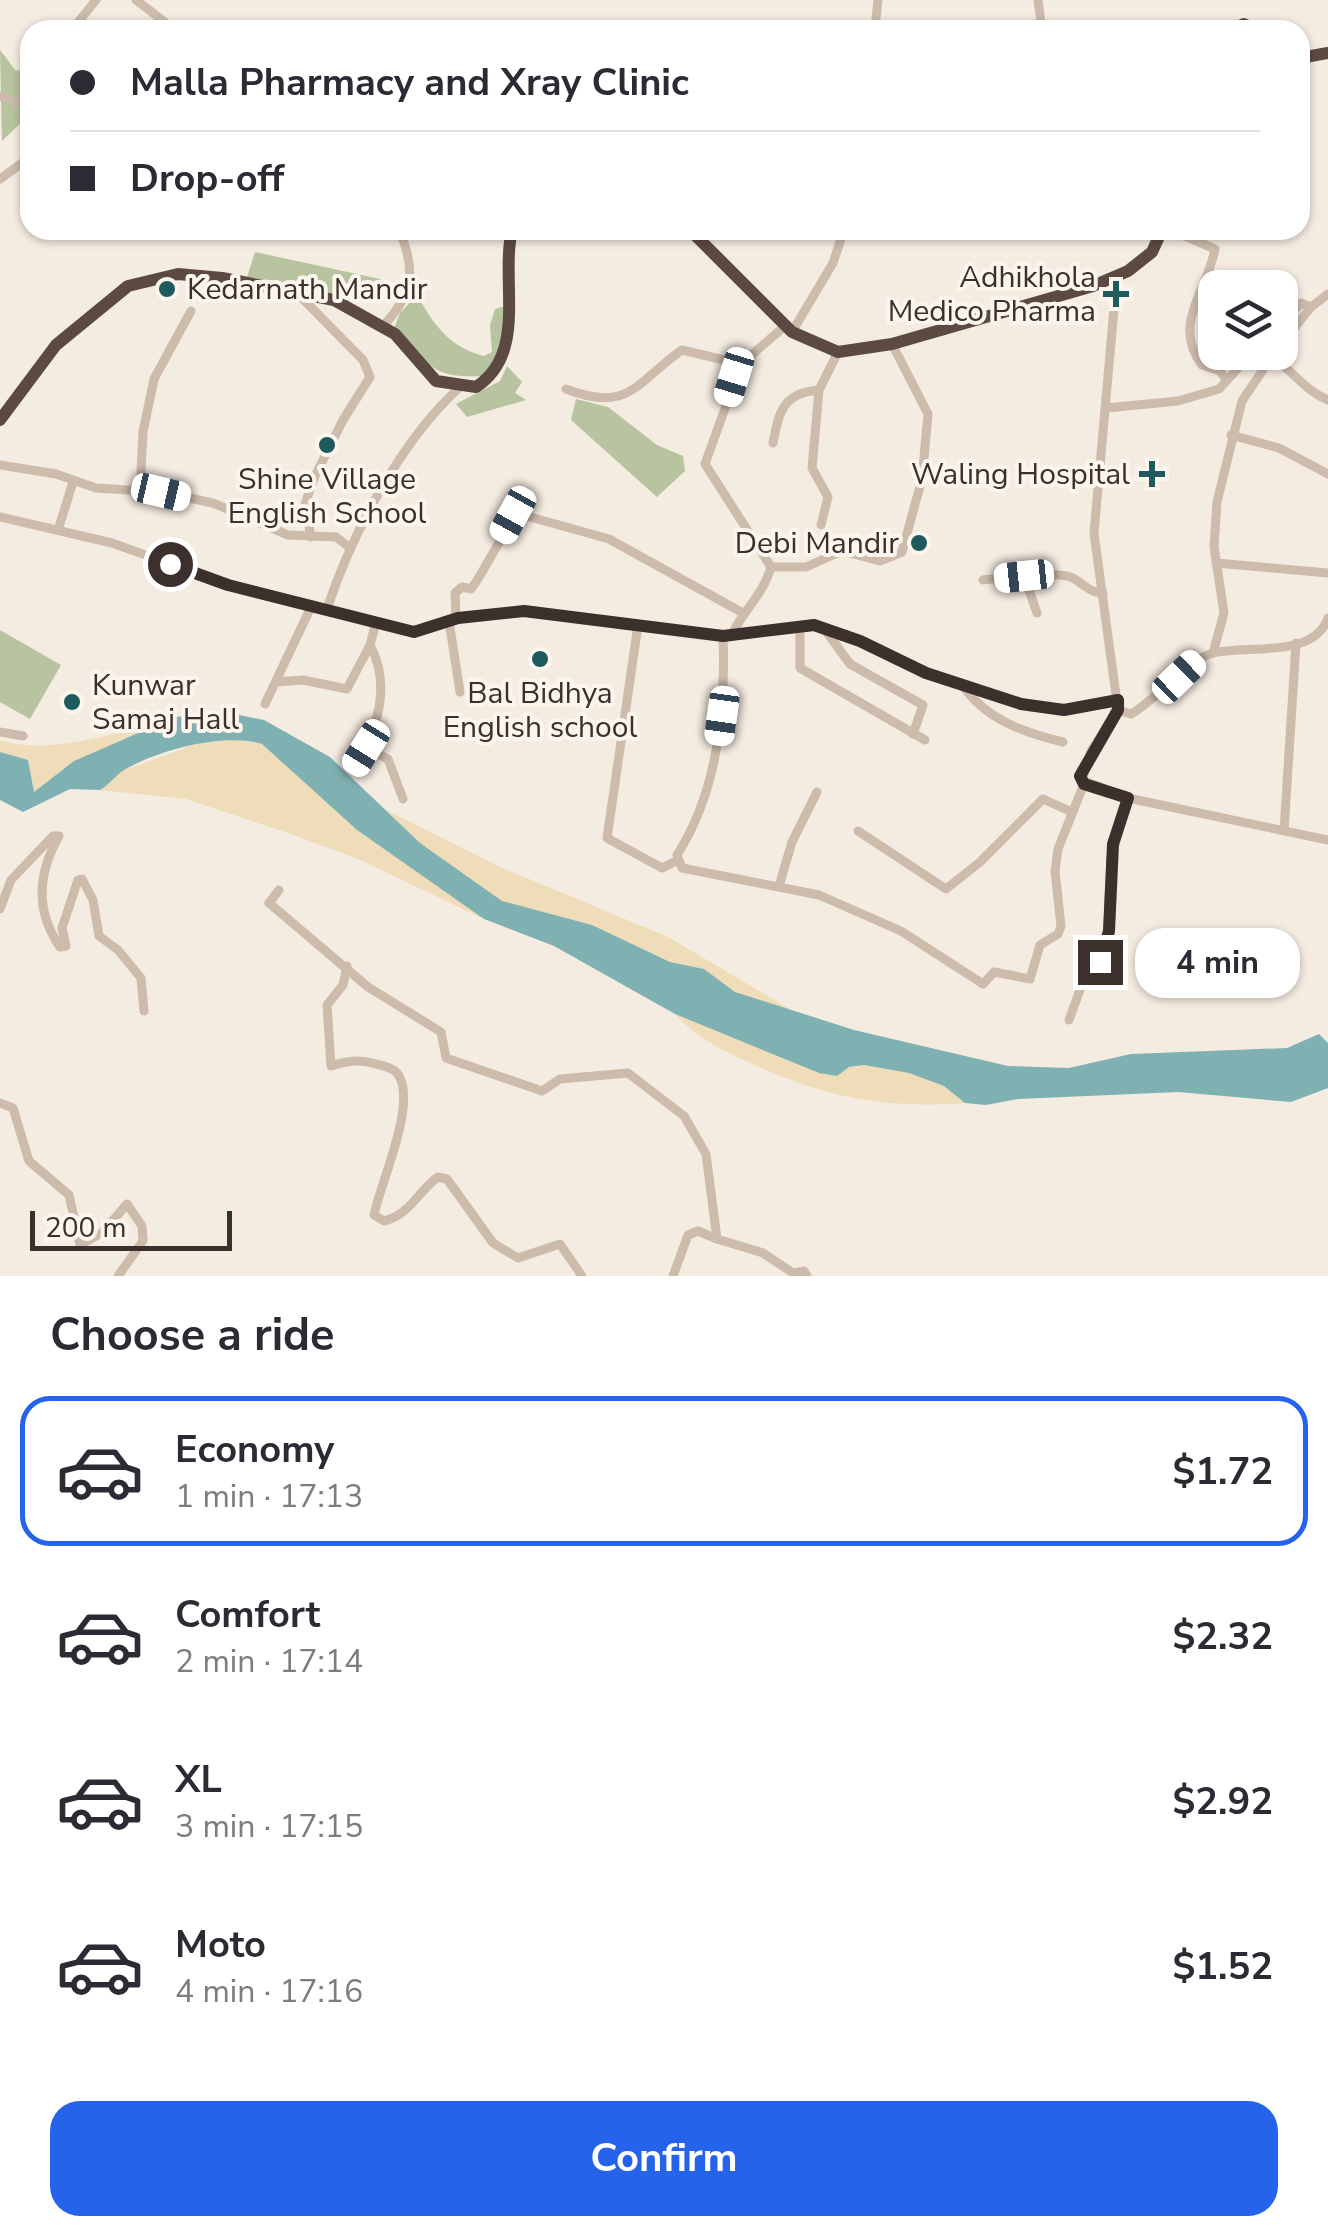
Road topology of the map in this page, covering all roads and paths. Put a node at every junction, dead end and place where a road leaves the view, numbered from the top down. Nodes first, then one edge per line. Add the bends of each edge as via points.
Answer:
1 (136, 0) edge
2 (878, 0) edge
3 (162, 20) edge
4 (876, 20) dead end
5 (402, 240) edge
6 (510, 240) edge
7 (700, 240) edge
8 (841, 240) edge
9 (1156, 240) edge
10 (1196, 240) edge
11 (1117, 276) junction
12 (294, 290) junction
13 (1328, 294) edge
14 (1298, 306) edge
15 (1311, 307) junction
16 (191, 311) dead end
17 (1298, 323) edge
18 (382, 327) junction
19 (789, 329) junction
20 (892, 344) junction
21 (838, 352) junction
22 (742, 364) junction
23 (1235, 370) edge
24 (1262, 370) edge
25 (1291, 370) edge
26 (1226, 379) junction
27 (462, 386) junction
28 (566, 388) dead end
29 (819, 390) junction
30 (1328, 400) edge
31 (1106, 408) junction
32 (0, 420) edge
33 (1231, 435) junction
34 (773, 443) dead end
35 (0, 465) edge
36 (1328, 474) edge
37 (73, 482) junction
38 (140, 490) junction
39 (0, 517) edge
40 (822, 525) dead end
41 (58, 530) junction
42 (311, 536) junction
43 (349, 547) junction
44 (1216, 563) junction
45 (771, 568) junction
46 (1328, 572) edge
47 (1024, 576) junction
48 (983, 580) dead end
49 (1103, 593) junction
50 (312, 605) junction
51 (326, 609) junction
52 (1037, 612) dead end
53 (742, 613) junction
54 (1328, 618) edge
55 (452, 620) junction
56 (376, 622) junction
57 (638, 625) junction
58 (800, 626) junction
59 (823, 627) junction
60 (728, 635) junction
61 (1296, 644) junction
62 (370, 645) junction
63 (1213, 653) junction
64 (276, 682) junction
65 (962, 684) junction
66 (460, 692) dead end
67 (265, 704) dead end
68 (1118, 705) junction
69 (0, 732) edge
70 (913, 734) junction
71 (23, 736) dead end
72 (924, 740) dead end
73 (1063, 742) dead end
74 (366, 748) junction
75 (353, 769) dead end
76 (1084, 784) junction
77 (817, 792) dead end
78 (1128, 798) junction
79 (403, 800) dead end
80 (1072, 812) junction
81 (1284, 831) junction
82 (858, 832) dead end
83 (1328, 840) edge
84 (676, 861) junction
85 (779, 886) junction
86 (279, 890) dead end
87 (0, 909) edge
88 (346, 966) junction
89 (144, 1011) dead end
90 (1069, 1020) dead end
91 (0, 1104) edge
92 (717, 1240) junction
93 (118, 1276) edge
94 (582, 1276) edge
95 (674, 1276) edge
96 (807, 1276) edge

1 - 3 street
2 - 4 street
5 - 18 street via 413,281
6 - 27 highway via 508,344 489,378
7 - 19 highway
8 - 19 street
9 - 11 highway via 1144,261
10 - 26 street via 1215,248 1188,334 1202,365
11 - 20 highway
11 - 31 street
12 - 18 highway via 334,300
12 - 32 highway via 178,274 128,286 56,346
12 - 42 street via 363,360 370,377 314,478 305,504
13 - 15 street
14 - 15 street
15 - 17 street
16 - 38 street via 154,380
18 - 27 highway via 436,381
19 - 21 highway
19 - 22 street
20 - 21 highway
20 - 45 street via 928,414 922,479 902,552 880,560 842,551 806,566
21 - 29 street
22 - 28 street via 682,350 621,396 594,399
22 - 45 street via 705,468
23 - 26 street
24 - 33 street
25 - 30 street via 1300,384
26 - 31 street via 1219,389 1178,401
27 - 43 street via 422,426
29 - 34 street via 794,394 782,405
29 - 40 street via 811,443 814,476 828,497
31 - 49 street via 1094,533
33 - 36 street via 1278,448
33 - 44 street via 1217,502
35 - 37 street
37 - 38 street
37 - 41 street
38 - 42 street via 213,503 288,535
39 - 41 street
41 - 50 street
42 - 43 street via 336,538
43 - 51 street
44 - 46 street
44 - 63 street via 1224,612
45 - 53 street
47 - 48 street
47 - 49 street via 1073,577
47 - 52 street
49 - 68 street
50 - 51 street
50 - 64 street
51 - 56 street
53 - 55 street via 609,539 516,513 478,580 455,593
53 - 60 street
54 - 61 street via 1313,637
55 - 56 street via 418,632
55 - 57 street via 524,611
55 - 66 street
56 - 62 street
57 - 60 street
57 - 84 street via 607,838 662,868
58 - 59 street
58 - 60 street
58 - 70 street via 800,668
59 - 65 street
59 - 70 street via 850,664 921,702
60 - 84 street via 715,761
61 - 63 street
61 - 81 street
62 - 64 street via 346,689
62 - 74 street via 384,677
63 - 68 street via 1131,714
64 - 67 street
65 - 68 street via 1044,708
65 - 73 street via 980,706 1020,730
68 - 76 street via 1083,767
69 - 71 street
70 - 72 street
74 - 75 street
74 - 79 street via 388,759
76 - 78 street
76 - 80 street
77 - 85 street
78 - 81 street
78 - 90 street via 1110,859 1107,942
80 - 82 street via 1043,799 946,888
80 - 85 street via 1055,871 1062,926 1040,945 1030,979 994,972 983,984 902,931 819,895
81 - 83 street
84 - 85 street via 682,868
86 - 88 street via 269,903
87 - 89 street via 11,880 59,836 40,894 51,935 66,946 62,928 82,879 99,936 142,978
88 - 92 street via 441,1032 446,1058 542,1091 560,1079 628,1073 684,1116 706,1154
88 - 94 street via 343,985 327,1005 331,1066 368,1061 392,1068 402,1082 396,1146 374,1216 399,1218 429,1184 446,1179 494,1243 518,1258 560,1244
91 - 93 street via 13,1108 29,1161 68,1195 80,1245 104,1232 127,1204 135,1214 143,1242
92 - 95 street via 698,1230 688,1235
92 - 96 street via 763,1253

